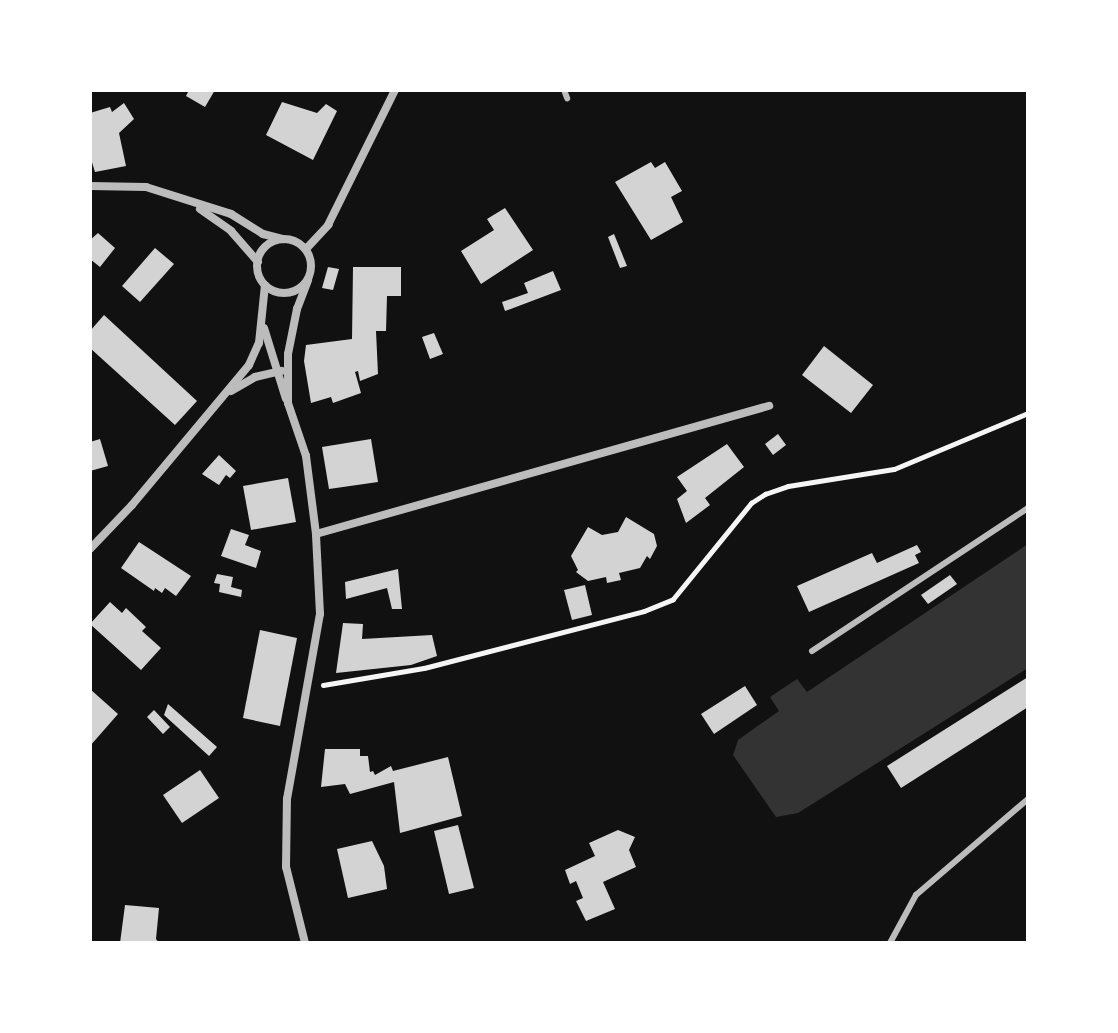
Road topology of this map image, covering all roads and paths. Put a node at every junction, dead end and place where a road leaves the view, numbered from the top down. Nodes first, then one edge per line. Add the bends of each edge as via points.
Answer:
1 (395, 90) edge
2 (564, 90) edge
3 (567, 98) dead end
4 (90, 186) edge
5 (197, 206) junction
6 (283, 239) junction
7 (306, 249) junction
8 (258, 262) junction
9 (308, 280) junction
10 (265, 285) junction
11 (262, 322) junction
12 (288, 365) junction
13 (277, 374) junction
14 (227, 393) junction
15 (288, 403) junction
16 (769, 406) dead end
17 (1028, 413) edge
18 (1028, 508) edge
19 (316, 534) junction
20 (90, 549) edge
21 (812, 651) dead end
22 (308, 688) junction
23 (1028, 799) edge
24 (305, 943) edge
25 (890, 943) edge

1 - 7 street via 328,225
2 - 3 lane
4 - 5 street via 146,187
5 - 6 street via 231,214 263,234
5 - 8 street via 231,231
6 - 7 street
6 - 8 street via 269,243
7 - 9 street via 312,264
8 - 10 street
9 - 10 street via 288,293
9 - 12 street via 297,309
10 - 11 street
11 - 13 street
11 - 14 street via 249,365
12 - 13 street
12 - 15 street
13 - 14 street via 255,377
13 - 15 street
14 - 20 street
15 - 19 street via 306,456
16 - 19 street
17 - 22 path via 894,469 765,494 751,503 673,599 644,611 424,668
18 - 21 lane
19 - 22 street via 320,614
22 - 24 street via 287,799 286,867
23 - 25 lane via 916,895

